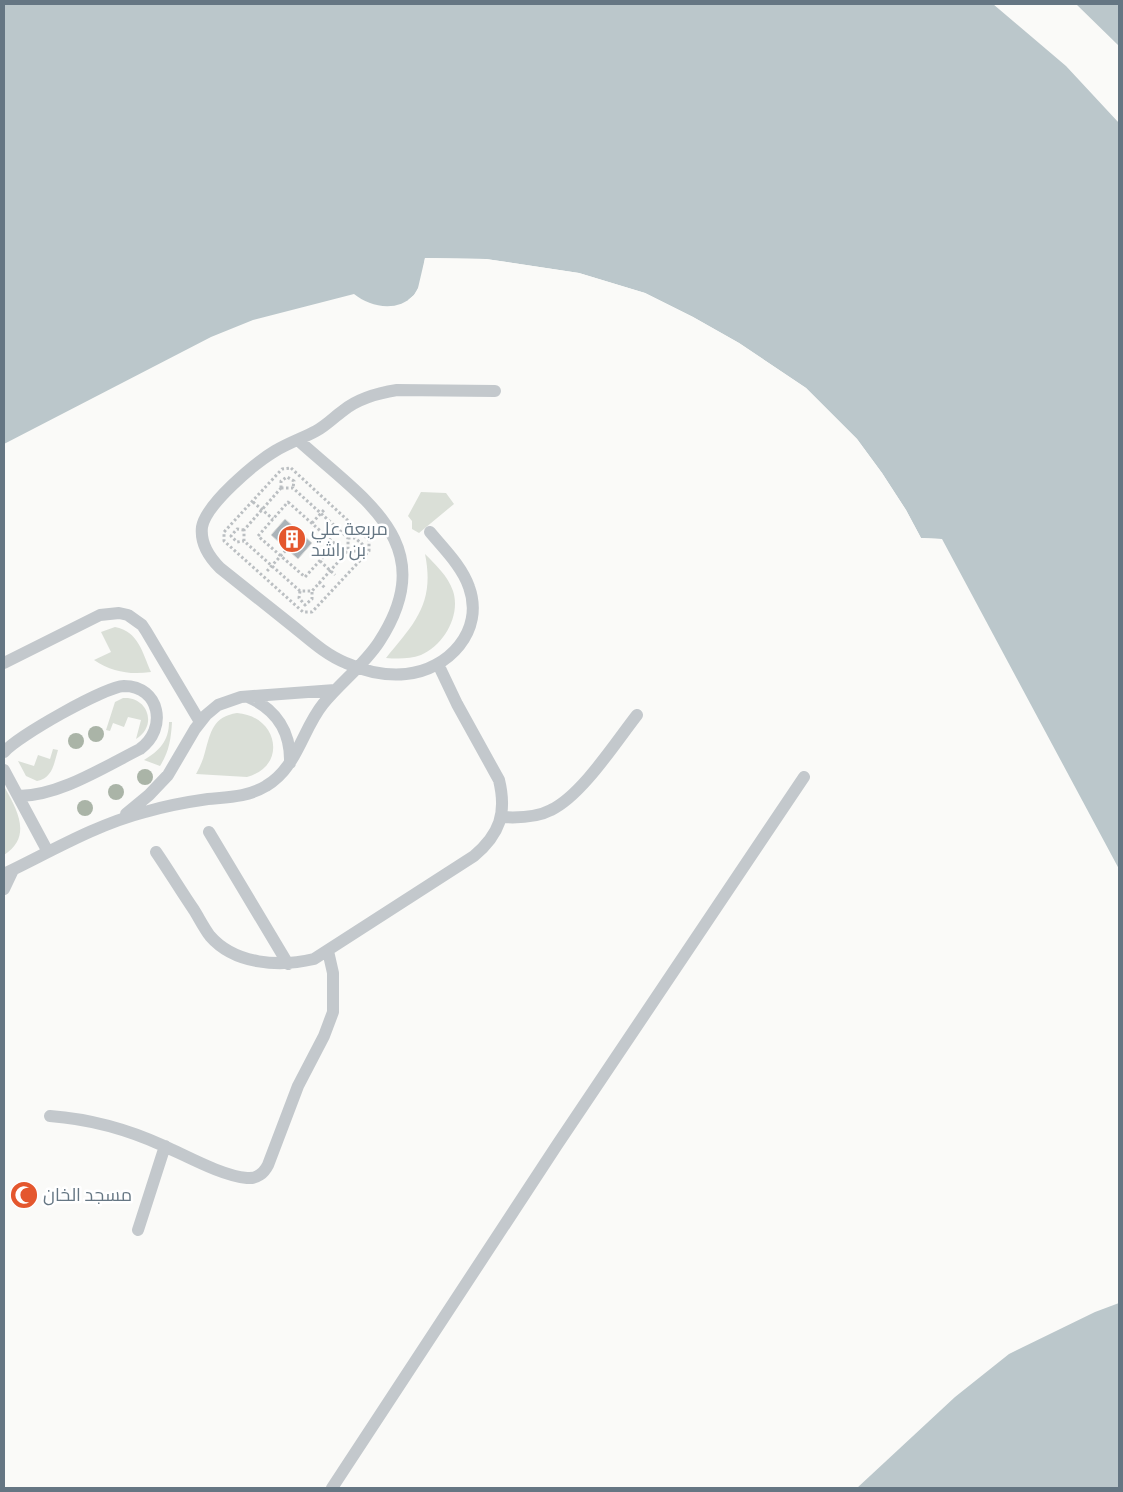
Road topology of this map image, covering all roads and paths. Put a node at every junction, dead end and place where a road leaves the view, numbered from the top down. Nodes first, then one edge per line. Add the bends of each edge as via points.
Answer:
1 (495, 391) dead end
2 (298, 440) junction
3 (234, 484) junction
4 (281, 488) junction
5 (293, 488) junction
6 (252, 502) junction
7 (262, 510) junction
8 (322, 512) junction
9 (273, 519) junction
10 (312, 523) junction
11 (244, 530) junction
12 (430, 532) dead end
13 (348, 538) junction
14 (244, 541) junction
15 (287, 549) dead end
16 (348, 551) junction
17 (281, 556) junction
18 (320, 561) junction
19 (272, 566) junction
20 (330, 570) junction
21 (268, 571) dead end
22 (335, 576) dead end
23 (319, 582) junction
24 (325, 588) dead end
25 (312, 590) junction
26 (300, 591) junction
27 (4, 663) edge
28 (438, 664) junction
29 (358, 667) junction
30 (335, 690) junction
31 (246, 696) junction
32 (636, 715) dead end
33 (200, 722) junction
34 (4, 752) edge
35 (290, 763) junction
36 (4, 770) edge
37 (804, 777) dead end
38 (19, 796) junction
39 (501, 817) junction
40 (120, 819) junction
41 (209, 832) dead end
42 (48, 852) junction
43 (156, 852) dead end
44 (8, 872) edge
45 (4, 889) edge
46 (328, 951) junction
47 (288, 964) junction
48 (50, 1116) dead end
49 (165, 1146) junction
50 (138, 1230) dead end
51 (332, 1488) edge

1 - 2 lane via 415,389 382,392 356,402 318,430
2 - 3 lane via 264,458
2 - 29 lane via 376,512 394,536 400,551 403,565 400,598 378,643
3 - 6 path
3 - 29 lane via 211,510 202,526 204,545 213,561 325,652
4 - 5 path
4 - 5 path via 281,481 287,477 294,481
4 - 7 path
5 - 8 path
6 - 6 path via 282,469 291,468 369,540 369,551 312,612 303,612 224,541 224,532
6 - 7 path
7 - 9 path
7 - 11 path
8 - 10 path
8 - 13 path
9 - 10 path via 288,502
9 - 17 path via 258,536
10 - 18 path via 335,544
11 - 14 path
11 - 14 path via 236,529 231,536 237,542
12 - 28 lane via 463,574 470,587 472,601 469,630 462,643
13 - 16 path
13 - 16 path via 355,538 362,544 356,551
14 - 19 path
15 - 17 path
16 - 20 path
17 - 18 path via 305,577
17 - 19 path
18 - 20 path
19 - 21 path
19 - 26 path
20 - 22 path
20 - 23 path
23 - 24 path
23 - 25 path
25 - 26 path
25 - 26 path via 312,599 306,605 299,598
27 - 33 lane via 100,615 128,615 142,625
28 - 29 lane via 404,674
28 - 39 lane via 499,780 503,803
29 - 30 lane
30 - 31 lane
30 - 35 lane via 321,706
31 - 33 lane via 218,705
31 - 35 lane via 276,716 288,739
32 - 39 lane via 579,789 560,805 538,815
33 - 40 lane via 168,775 150,795
34 - 38 lane via 35,728 117,687 136,688 145,693 156,708 157,727 148,743 140,749 58,788
35 - 40 lane via 275,781 255,792 187,803
36 - 38 lane
37 - 51 lane via 556,1145
38 - 42 lane
39 - 46 lane via 487,845 474,856
40 - 42 lane
41 - 47 lane
42 - 44 lane
43 - 47 lane via 210,936 238,955 255,961
44 - 45 lane
46 - 47 lane via 314,959
46 - 49 lane via 333,973 333,1012 298,1086 265,1170 255,1177 243,1177
48 - 49 lane via 113,1126
49 - 50 lane

